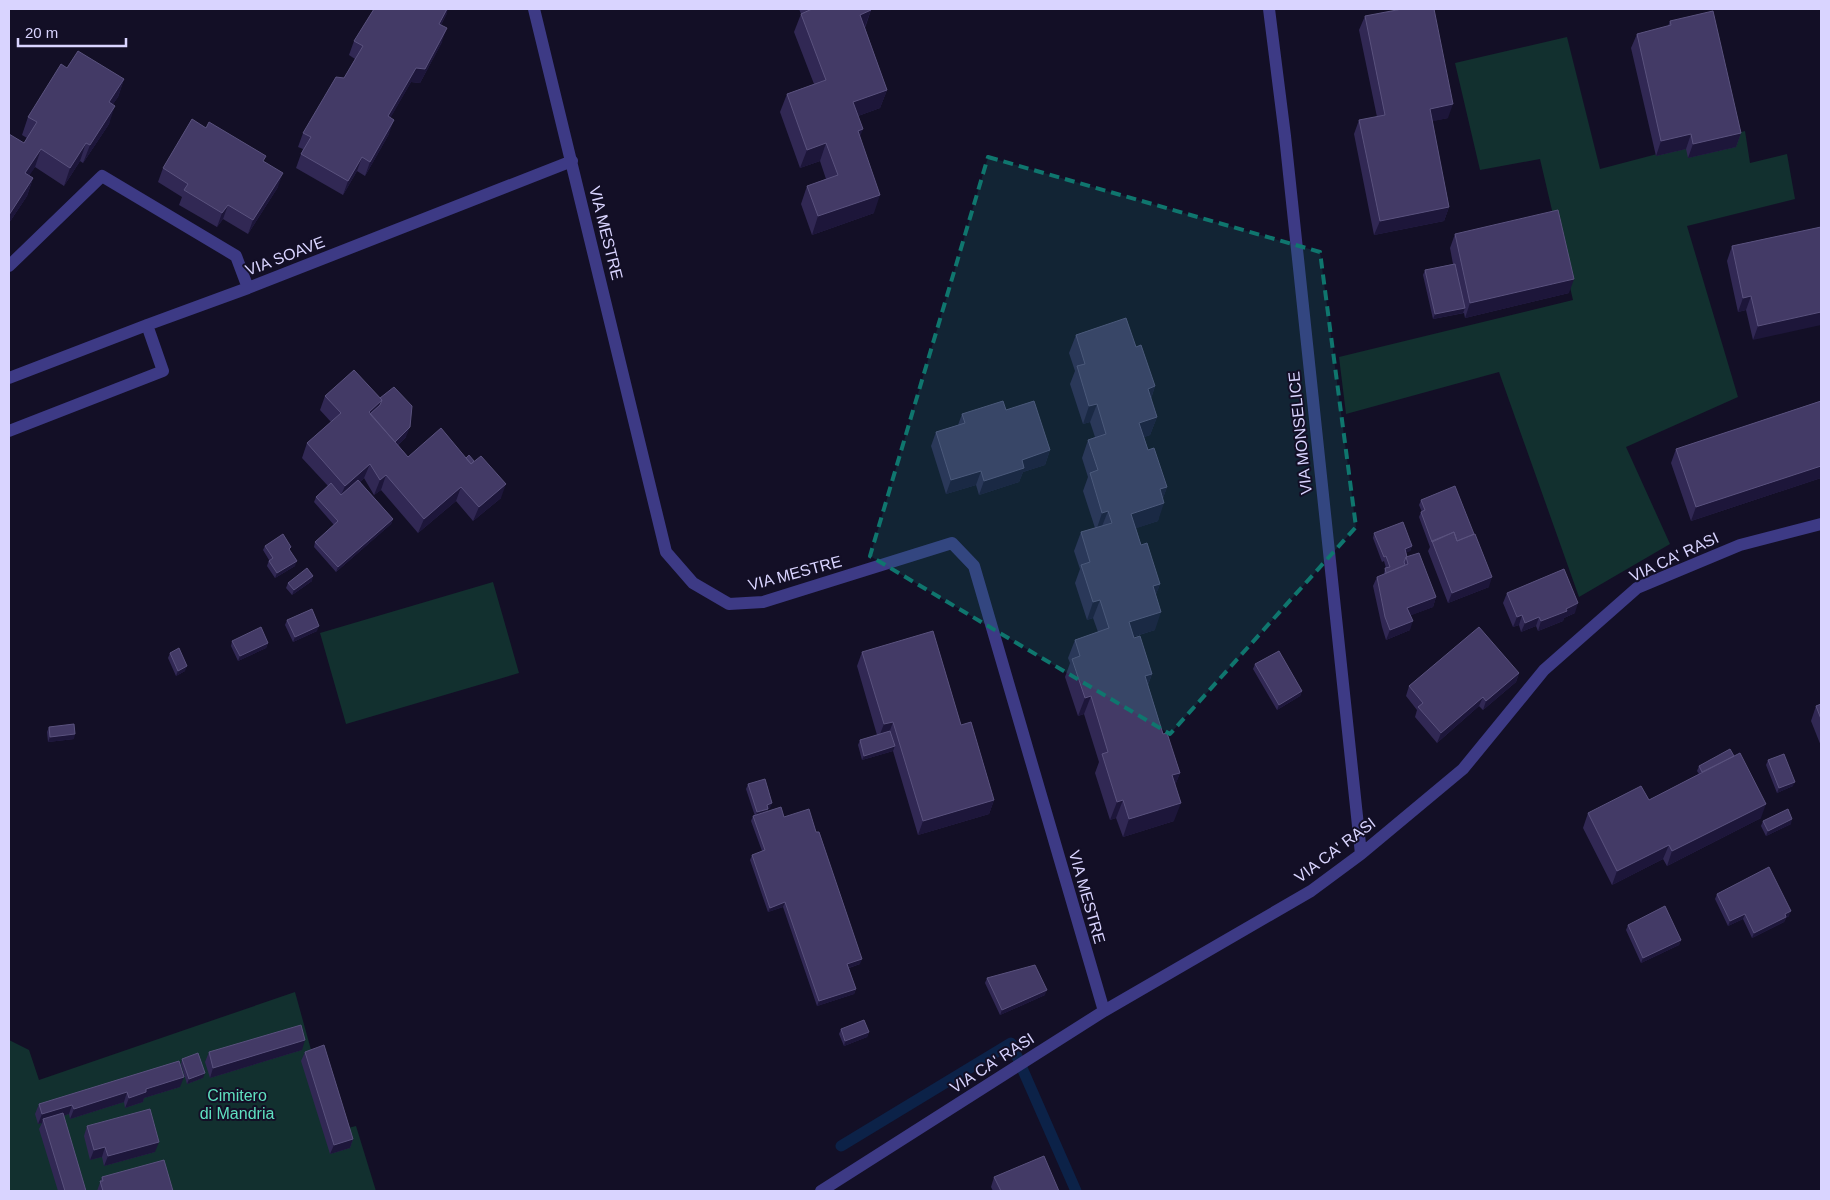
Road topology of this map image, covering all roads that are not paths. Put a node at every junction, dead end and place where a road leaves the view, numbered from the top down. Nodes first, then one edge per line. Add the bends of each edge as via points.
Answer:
1 (534, 9) edge
2 (1269, 9) edge
3 (572, 161) junction
4 (9, 266) edge
5 (248, 288) junction
6 (147, 325) junction
7 (9, 378) edge
8 (9, 431) edge
9 (1821, 524) edge
10 (1361, 854) junction
11 (1104, 1011) junction
12 (840, 1186) edge
13 (821, 1191) edge

1 - 3 street, VIA MESTRE
2 - 10 street, VIA MONSELICE
3 - 5 street, VIA SOAVE
3 - 11 street, VIA MESTRE via 666,552 693,583 729,604 763,602 952,543 974,566
4 - 5 street via 102,176 236,256
5 - 6 street, VIA SOAVE
6 - 7 street, VIA SOAVE
6 - 8 street via 163,371
9 - 10 street, VIA CA' RASI via 1740,545 1637,588 1544,670 1463,769
10 - 11 street, VIA CA' RASI via 1311,890
11 - 12 street, VIA CA' RASI
12 - 13 street, VIA CA' RASI

